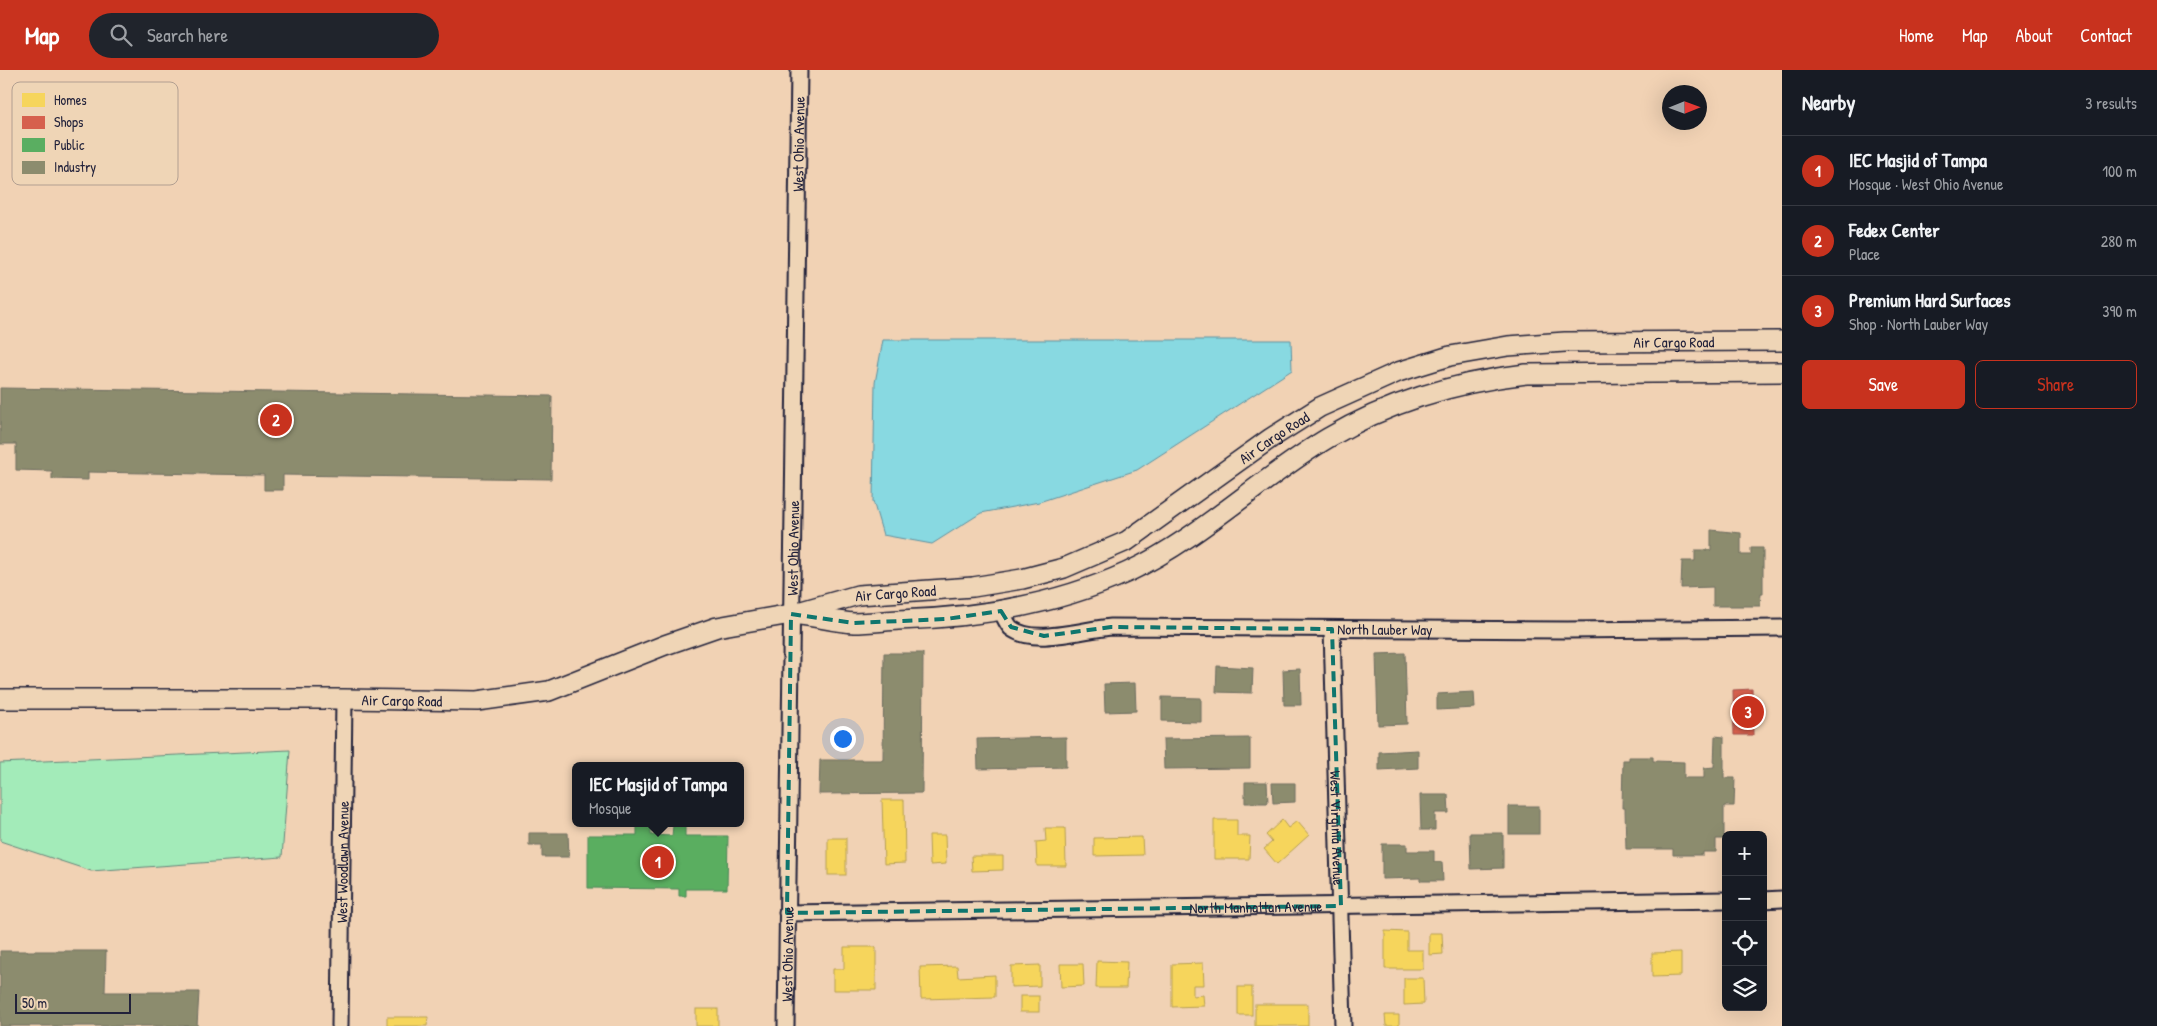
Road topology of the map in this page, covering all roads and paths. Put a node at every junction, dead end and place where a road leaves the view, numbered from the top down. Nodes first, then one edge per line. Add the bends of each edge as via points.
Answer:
1 (799, 70) edge
2 (1782, 342) edge
3 (1782, 372) edge
4 (1001, 611) junction
5 (791, 614) junction
6 (1782, 628) edge
7 (1332, 629) junction
8 (0, 699) edge
9 (344, 699) junction
10 (1782, 899) edge
11 (1722, 900) edge
12 (1767, 900) edge
13 (1341, 906) junction
14 (787, 912) junction
15 (340, 1026) edge
16 (786, 1026) edge
17 (1343, 1026) edge

1 - 5 street, West Ohio Avenue
2 - 5 street, Air Cargo Road via 1565,342 1508,346 1450,356 1398,372 1320,407 1271,438 1128,541 1090,558 1022,579 973,587 858,595
3 - 4 street, Air Cargo Road via 1526,374 1493,378 1436,392 1380,411 1328,438 1191,536 1128,572 1030,605
4 - 5 street, Air Cargo Road via 946,619 854,622
4 - 7 street, North Lauber Way via 1011,627 1024,634 1044,636 1112,627
5 - 9 street, Air Cargo Road via 717,626 549,691 477,701
5 - 14 street, West Ohio Avenue
6 - 7 street, North Lauber Way
7 - 13 street, West Virginia Avenue
8 - 9 street, Air Cargo Road
9 - 15 street, West Woodlawn Avenue
10 - 12 street
11 - 13 street, North Manhattan Avenue
13 - 14 street, North Manhattan Avenue
13 - 17 street, West Virginia Avenue
14 - 16 street, West Ohio Avenue

